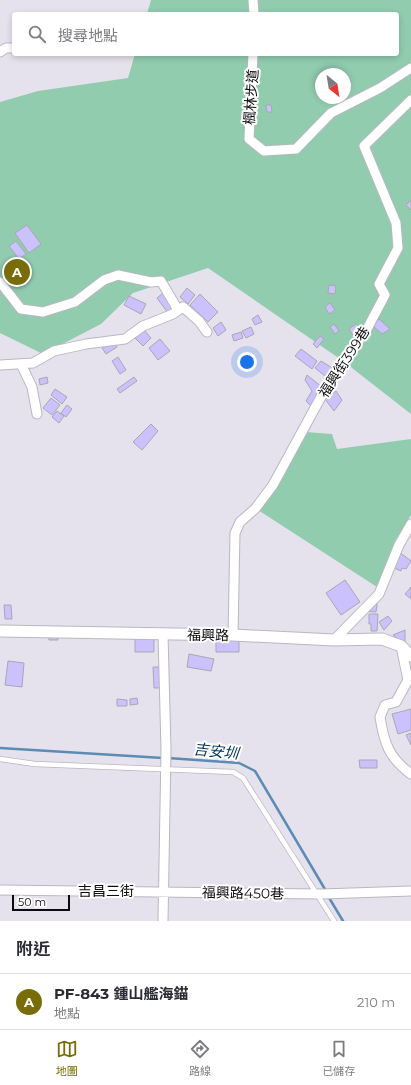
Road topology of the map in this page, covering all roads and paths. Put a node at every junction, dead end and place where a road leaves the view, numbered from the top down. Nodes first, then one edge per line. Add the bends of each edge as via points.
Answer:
1 (253, 0) edge
2 (254, 12) edge
3 (12, 48) edge
4 (0, 52) edge
5 (254, 56) edge
6 (411, 68) edge
7 (411, 100) edge
8 (0, 282) edge
9 (178, 310) junction
10 (207, 332) dead end
11 (21, 364) junction
12 (0, 365) edge
13 (36, 414) dead end
14 (411, 524) edge
15 (0, 631) edge
16 (163, 634) junction
17 (233, 635) junction
18 (334, 640) junction
19 (401, 646) junction
20 (411, 656) edge
21 (0, 759) edge
22 (164, 767) junction
23 (411, 774) edge
24 (0, 890) edge
25 (164, 891) junction
26 (411, 891) edge
27 (319, 894) junction
28 (164, 921) edge
29 (334, 921) edge

1 - 2 street
3 - 4 street
5 - 6 street, 楓林步道 via 249,139 264,151 296,149 331,113 380,88
7 - 17 street, 福興街399巷 via 364,146 396,223 398,248 379,284 385,295 367,329 328,384 273,485 237,527
8 - 9 street via 21,309 42,312 75,302 104,280 118,275 151,282 161,281
9 - 10 street via 183,307
9 - 11 street via 143,326 125,339 54,351 33,363
11 - 12 street
11 - 13 street via 32,387
14 - 18 street via 399,544 379,594
15 - 16 street, 福興路
16 - 17 street, 福興路
16 - 22 street via 166,750
17 - 18 street, 福興路
18 - 19 street, 福興路 via 382,639
19 - 20 street, 福興路
19 - 23 street via 408,680 396,702 385,705 380,717 386,743 394,759
21 - 22 lane via 35,764
22 - 25 street
22 - 27 lane via 233,772 243,778
24 - 25 street, 吉昌三街
25 - 27 street, 福興路450巷
25 - 28 street
26 - 27 street, 福興路450巷
27 - 29 lane

